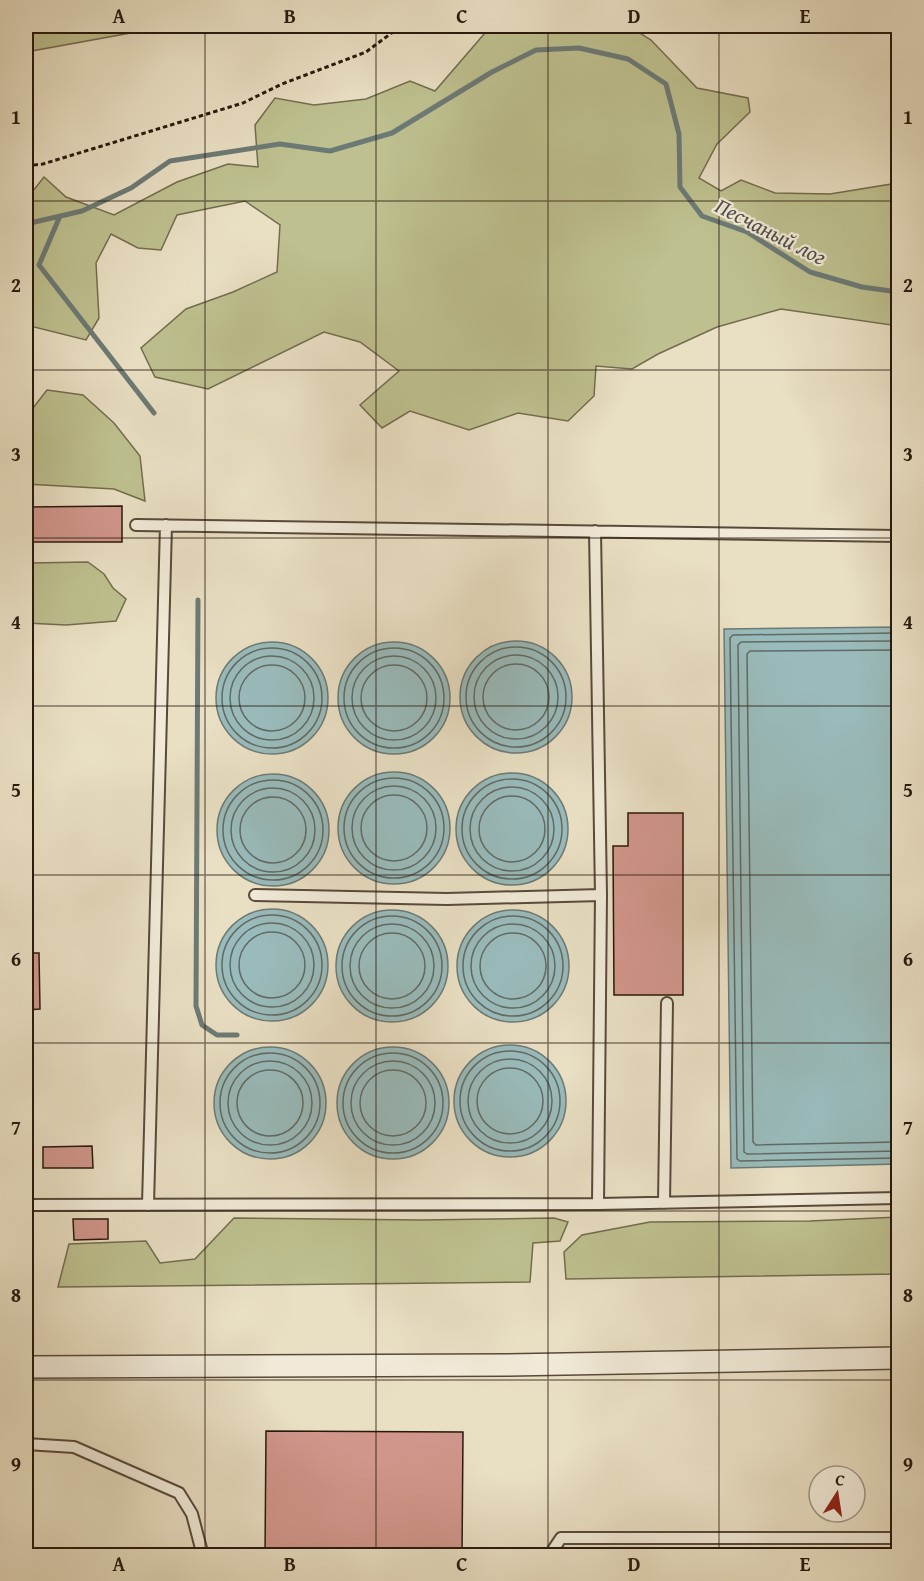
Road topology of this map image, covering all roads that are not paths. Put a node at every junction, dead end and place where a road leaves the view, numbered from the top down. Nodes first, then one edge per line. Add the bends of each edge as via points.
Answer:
1 (136, 525) dead end
2 (166, 525) junction
3 (595, 531) junction
4 (898, 536) edge
5 (255, 895) dead end
6 (601, 895) junction
7 (667, 1003) dead end
8 (898, 1198) edge
9 (664, 1203) junction
10 (598, 1204) junction
11 (26, 1205) edge
12 (148, 1205) junction
13 (898, 1358) edge
14 (26, 1367) edge
15 (26, 1444) edge
16 (898, 1538) edge
17 (203, 1556) edge
18 (549, 1556) edge

1 - 2 lane
2 - 3 lane
2 - 12 lane
3 - 4 lane
3 - 6 lane
5 - 6 lane
6 - 10 lane
7 - 9 lane
8 - 9 lane
9 - 10 lane
10 - 12 lane
11 - 12 lane
13 - 14 street
15 - 17 lane via 74,1447 179,1493 192,1514
16 - 18 lane via 561,1538

